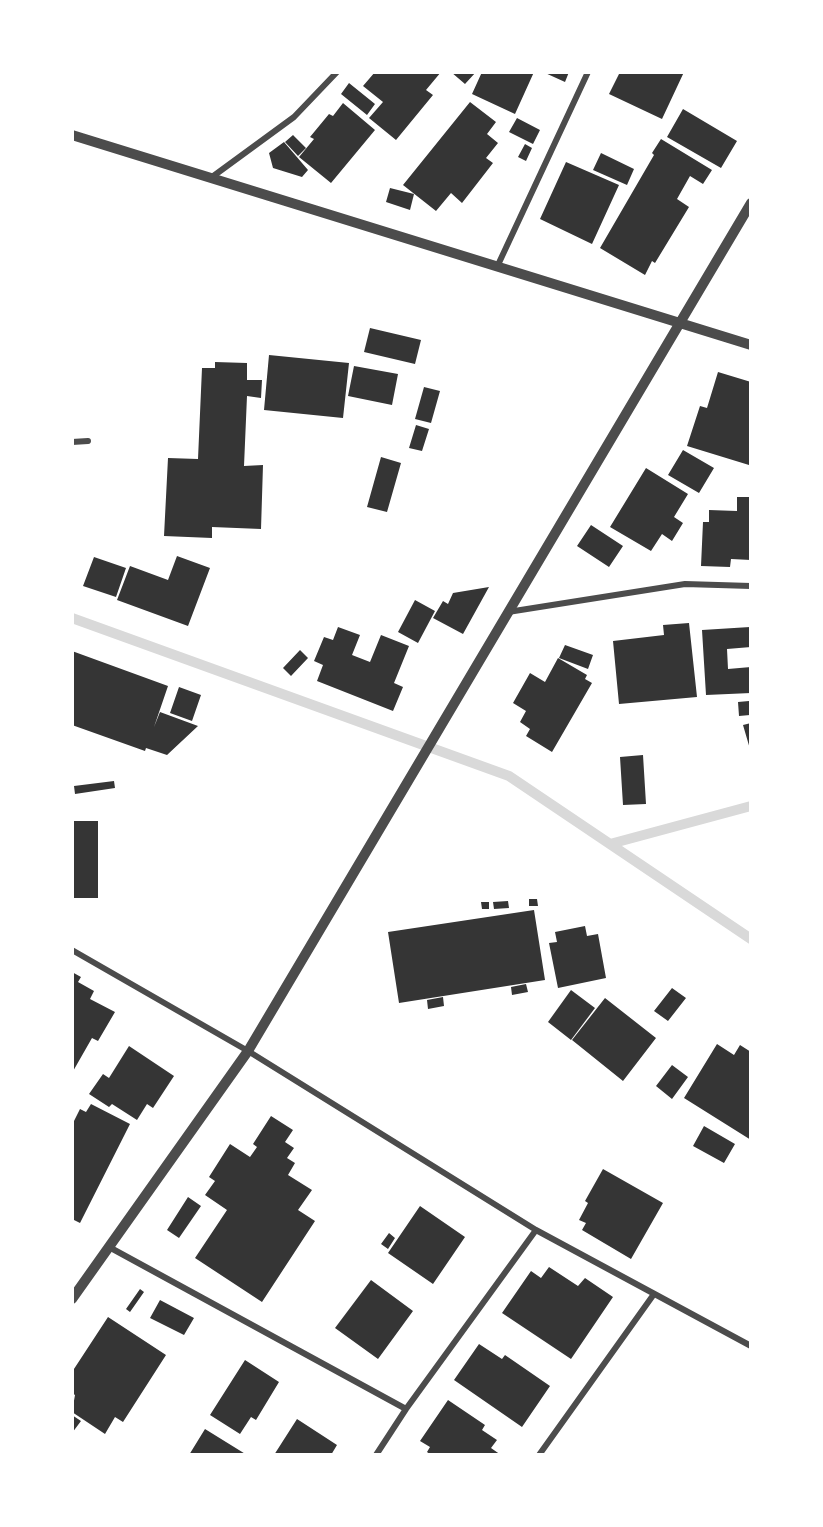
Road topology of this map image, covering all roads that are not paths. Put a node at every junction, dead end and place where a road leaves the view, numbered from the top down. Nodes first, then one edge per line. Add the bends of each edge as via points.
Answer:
1 (337, 72) edge
2 (588, 72) edge
3 (72, 135) edge
4 (212, 177) junction
5 (751, 203) edge
6 (497, 267) junction
7 (681, 323) junction
8 (751, 345) edge
9 (88, 441) dead end
10 (72, 442) edge
11 (751, 586) edge
12 (507, 613) junction
13 (72, 950) edge
14 (248, 1051) junction
15 (536, 1230) junction
16 (110, 1247) junction
17 (654, 1294) junction
18 (72, 1299) edge
19 (751, 1346) edge
20 (406, 1408) junction
21 (376, 1455) edge
22 (539, 1455) edge

1 - 4 street via 294,117
2 - 6 street
3 - 4 street
4 - 6 street
5 - 7 street
6 - 7 street
7 - 8 street
7 - 12 street
9 - 10 street
11 - 12 street via 685,584
12 - 14 street
13 - 14 street
14 - 15 street
14 - 16 street
15 - 17 street
15 - 20 street
16 - 18 street
16 - 20 street
17 - 19 street
17 - 22 street
20 - 21 street

